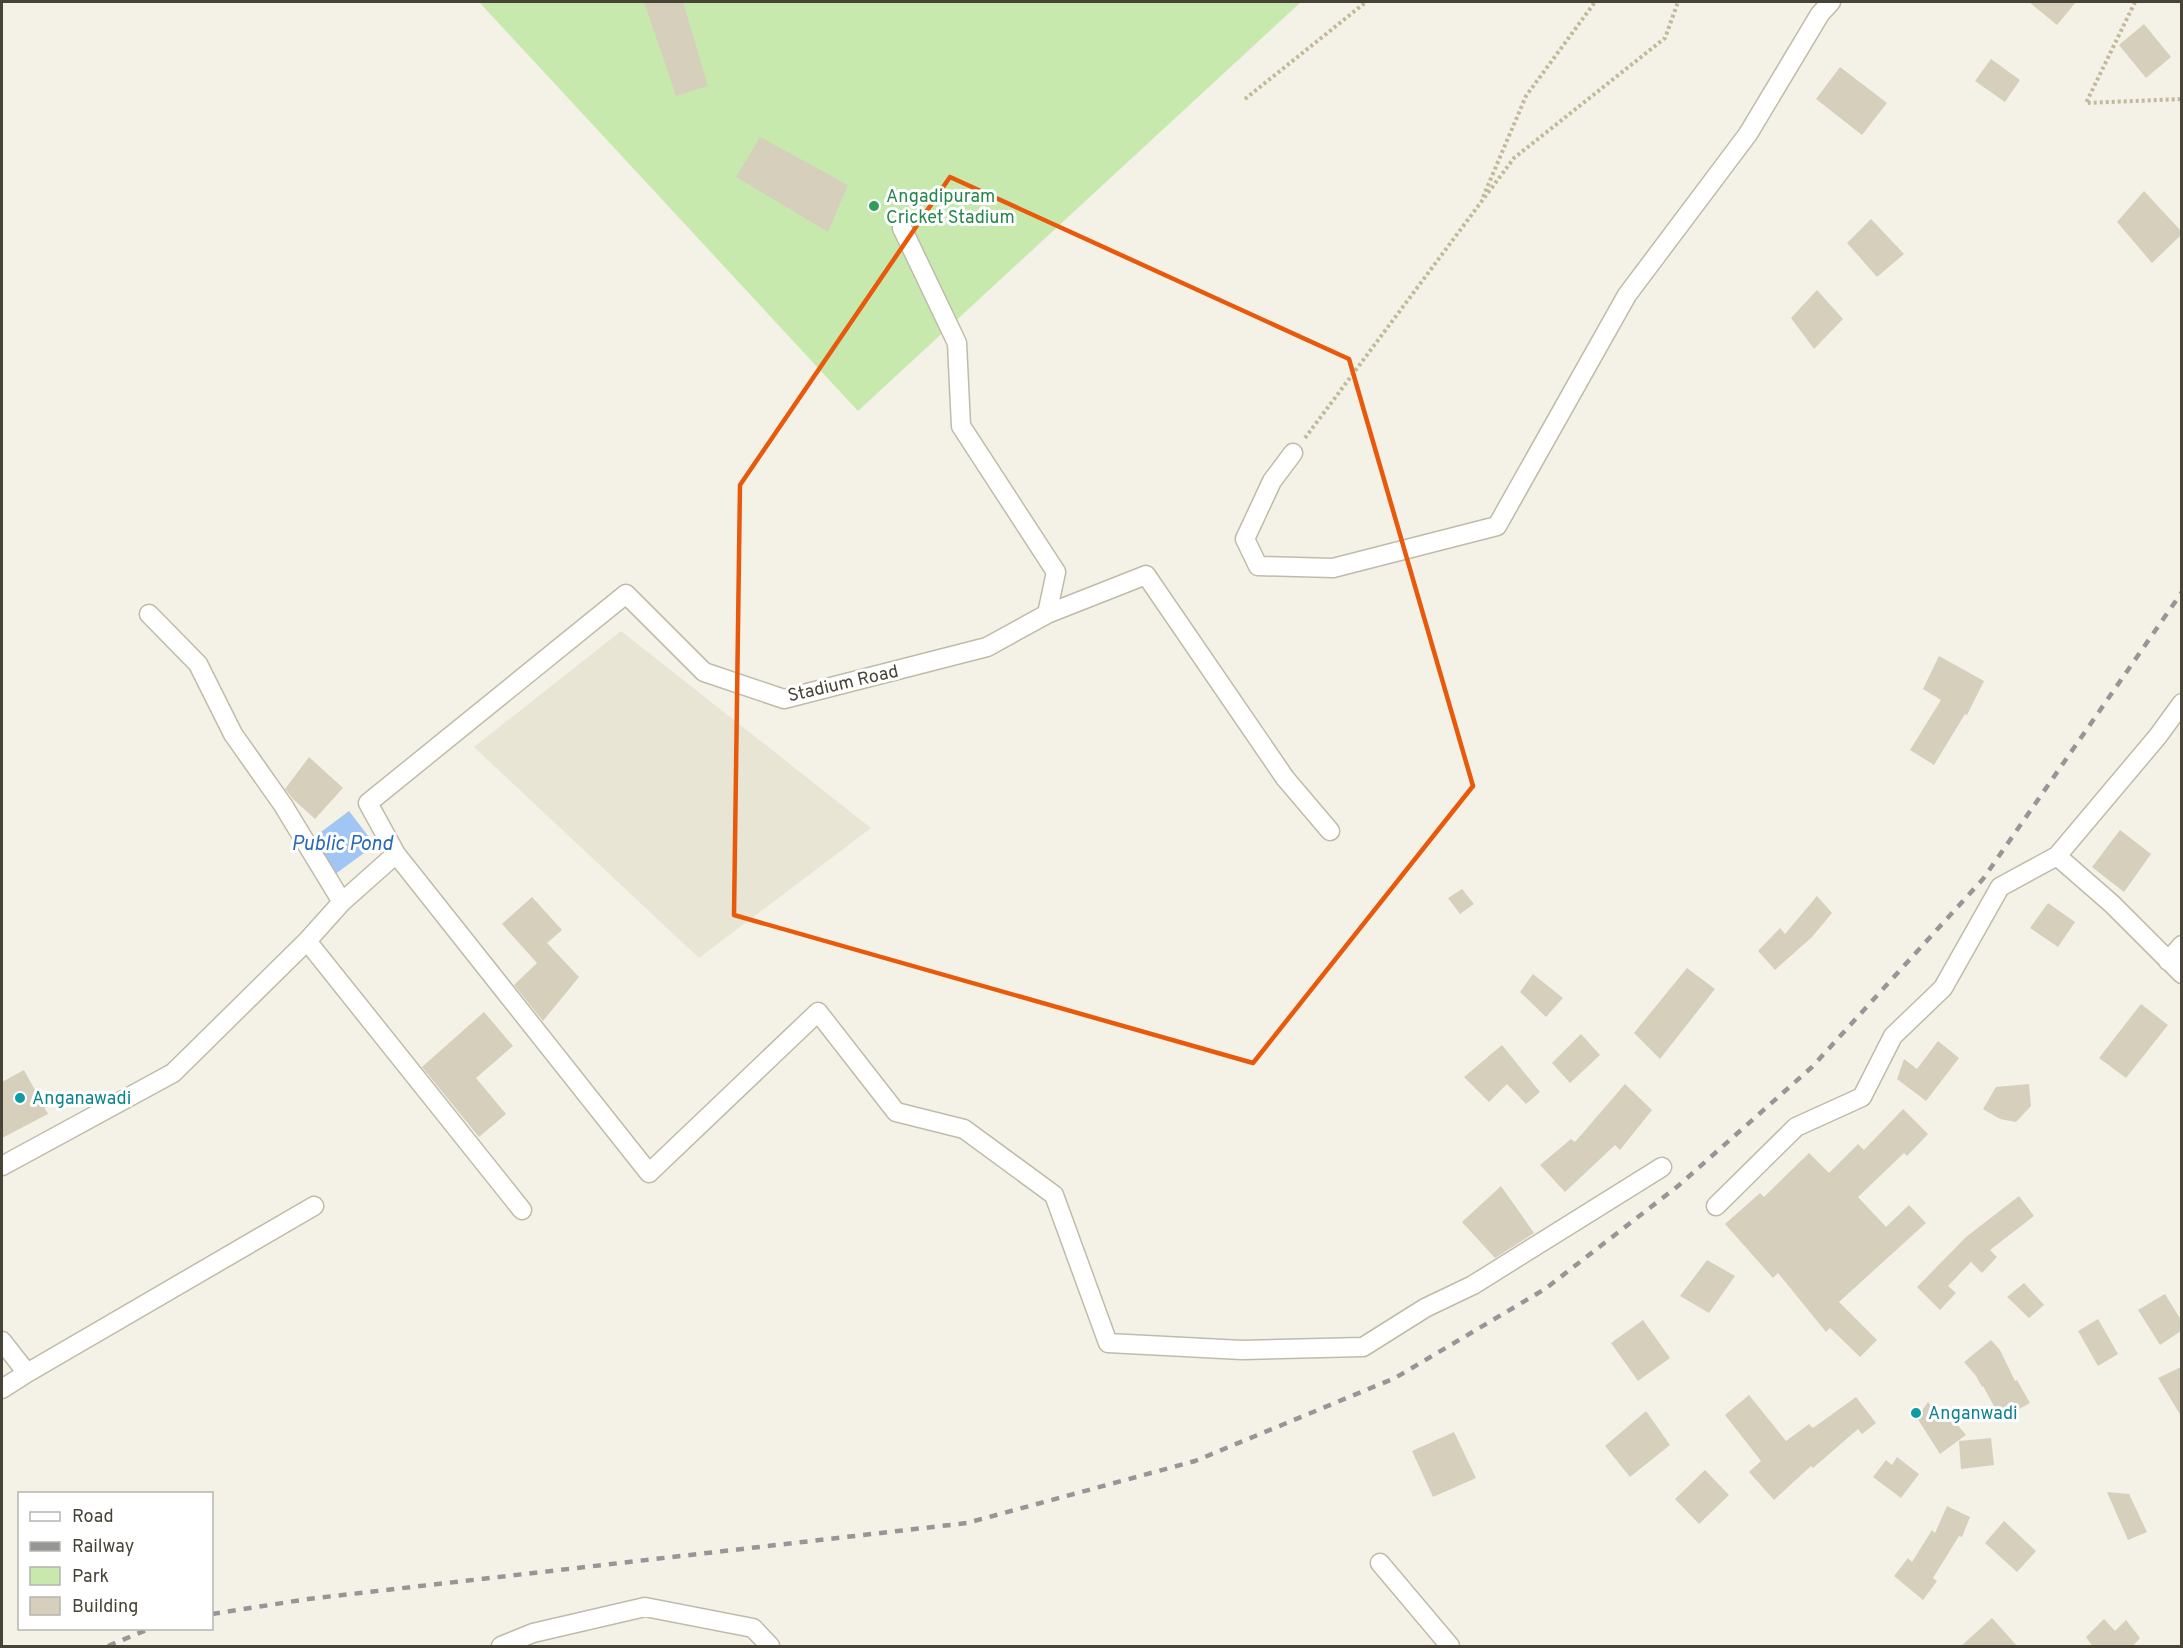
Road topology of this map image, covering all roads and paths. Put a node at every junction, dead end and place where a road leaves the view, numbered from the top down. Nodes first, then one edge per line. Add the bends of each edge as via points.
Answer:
1 (1366, 2) edge
2 (1595, 2) edge
3 (1678, 2) edge
4 (1832, 2) edge
5 (2135, 2) edge
6 (1245, 99) dead end
7 (2181, 99) edge
8 (1480, 203) junction
9 (902, 228) dead end
10 (1293, 453) joint
11 (150, 614) dead end
12 (1047, 614) junction
13 (2181, 703) edge
14 (1330, 831) dead end
15 (396, 854) junction
16 (2057, 856) junction
17 (342, 902) junction
18 (307, 941) junction
19 (2181, 945) edge
20 (2168, 961) junction
21 (2181, 974) edge
22 (2, 1166) edge
23 (1662, 1167) dead end
24 (314, 1206) dead end
25 (1716, 1206) dead end
26 (522, 1210) dead end
27 (2, 1341) edge
28 (27, 1373) junction
29 (2, 1389) edge
30 (1380, 1563) dead end
31 (501, 1647) edge
32 (770, 1647) edge
33 (1450, 1647) edge

1 - 6 path
2 - 8 path via 1526,96
3 - 8 path via 1665,38 1514,158
4 - 10 street via 1820,14 1748,134 1627,295 1497,526 1333,568 1258,566 1245,539 1272,481
5 - 7 path via 2086,103
8 - 10 path
9 - 12 street via 957,343 961,426 1056,572
11 - 17 street via 198,664 233,734
12 - 14 street via 1146,575 1285,778
12 - 15 street, Stadium Road via 987,647 784,699 704,672 626,594 368,803
13 - 16 street
15 - 17 street
15 - 23 street via 649,1173 818,1012 896,1112 964,1129 1054,1195 1108,1343 1242,1350 1363,1347 1425,1308 1473,1285
16 - 20 street
16 - 25 street via 2000,887 1943,988 1893,1036 1862,1097 1796,1127
17 - 18 street
18 - 22 street via 173,1073
18 - 26 street
19 - 20 street
20 - 21 street
24 - 28 street
27 - 28 street
28 - 29 street
30 - 33 street
31 - 32 street via 533,1633 645,1607 753,1628

